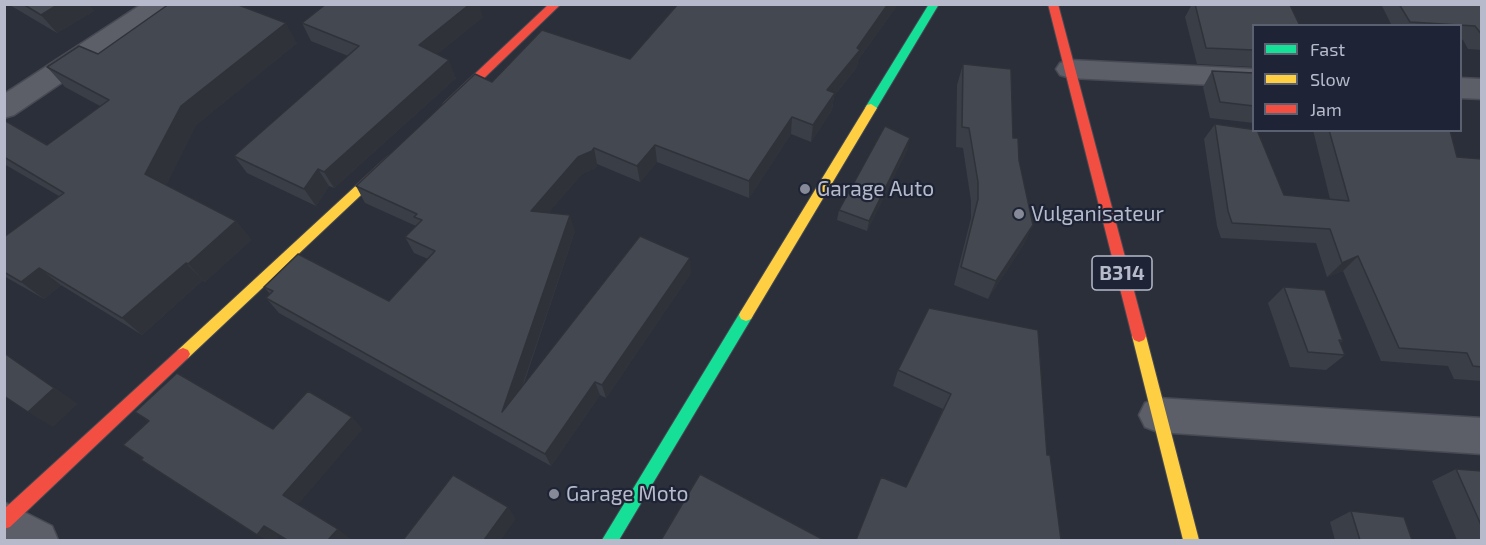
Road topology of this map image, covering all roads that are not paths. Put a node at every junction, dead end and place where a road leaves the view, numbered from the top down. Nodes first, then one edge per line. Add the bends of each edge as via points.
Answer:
1 (160, 4) edge
2 (556, 4) edge
3 (934, 4) edge
4 (1053, 4) edge
5 (1070, 69) junction
6 (1252, 78) edge
7 (1462, 87) edge
8 (1482, 88) edge
9 (4, 108) edge
10 (434, 119) edge
11 (398, 152) edge
12 (1158, 415) junction
13 (1482, 436) edge
14 (4, 522) edge
15 (38, 540) edge
16 (610, 540) edge
17 (1191, 540) edge

1 - 9 street
2 - 10 street
3 - 16 street
4 - 5 street, B314
5 - 6 street
5 - 12 street, B314
7 - 8 street
11 - 14 street
12 - 13 street
12 - 17 street, B314
14 - 15 street

